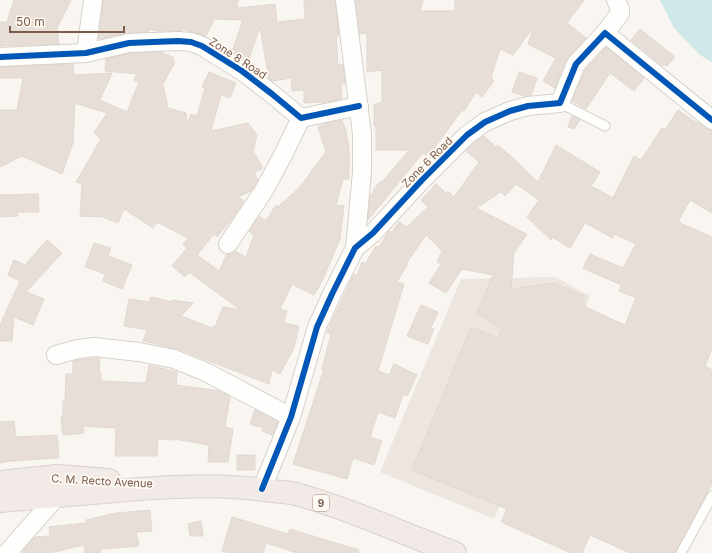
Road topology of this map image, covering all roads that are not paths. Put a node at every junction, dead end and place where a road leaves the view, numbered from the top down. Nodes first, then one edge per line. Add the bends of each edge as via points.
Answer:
1 (93, 0) edge
2 (345, 0) edge
3 (616, 0) edge
4 (605, 32) junction
5 (86, 53) junction
6 (0, 57) edge
7 (560, 103) junction
8 (359, 106) junction
9 (301, 118) junction
10 (712, 120) edge
11 (606, 126) dead end
12 (228, 244) dead end
13 (355, 248) junction
14 (56, 355) dead end
15 (291, 417) junction
16 (0, 482) edge
17 (180, 486) junction
18 (262, 489) junction
19 (58, 495) junction
20 (712, 496) edge
21 (0, 501) edge
22 (7, 553) edge
23 (454, 553) edge
24 (682, 553) edge

1 - 5 street
2 - 8 street
3 - 4 street via 620,13
4 - 7 street via 576,64
4 - 10 street
5 - 6 street, Zone 8 Road
5 - 9 street, Zone 8 Road via 129,43 191,42 242,71
7 - 11 lane
7 - 13 street, Zone 6 Road via 528,106 485,122 468,135 373,233
8 - 9 street
8 - 13 street via 362,172
9 - 12 street via 263,192
13 - 15 street, Zone 6 Road via 317,328
14 - 15 street via 94,347 139,352 174,360 206,372
15 - 18 street, Zone 6 Road
16 - 17 highway, C. M. Recto Avenue / 9 via 58,476
17 - 18 highway, C. M. Recto Avenue / 9 via 226,485
17 - 19 highway, C. M. Recto Avenue / 9
18 - 23 highway, C. M. Recto Avenue / 9 via 295,494 379,522
19 - 21 highway, C. M. Recto Avenue / 9
19 - 22 street
20 - 24 lane

